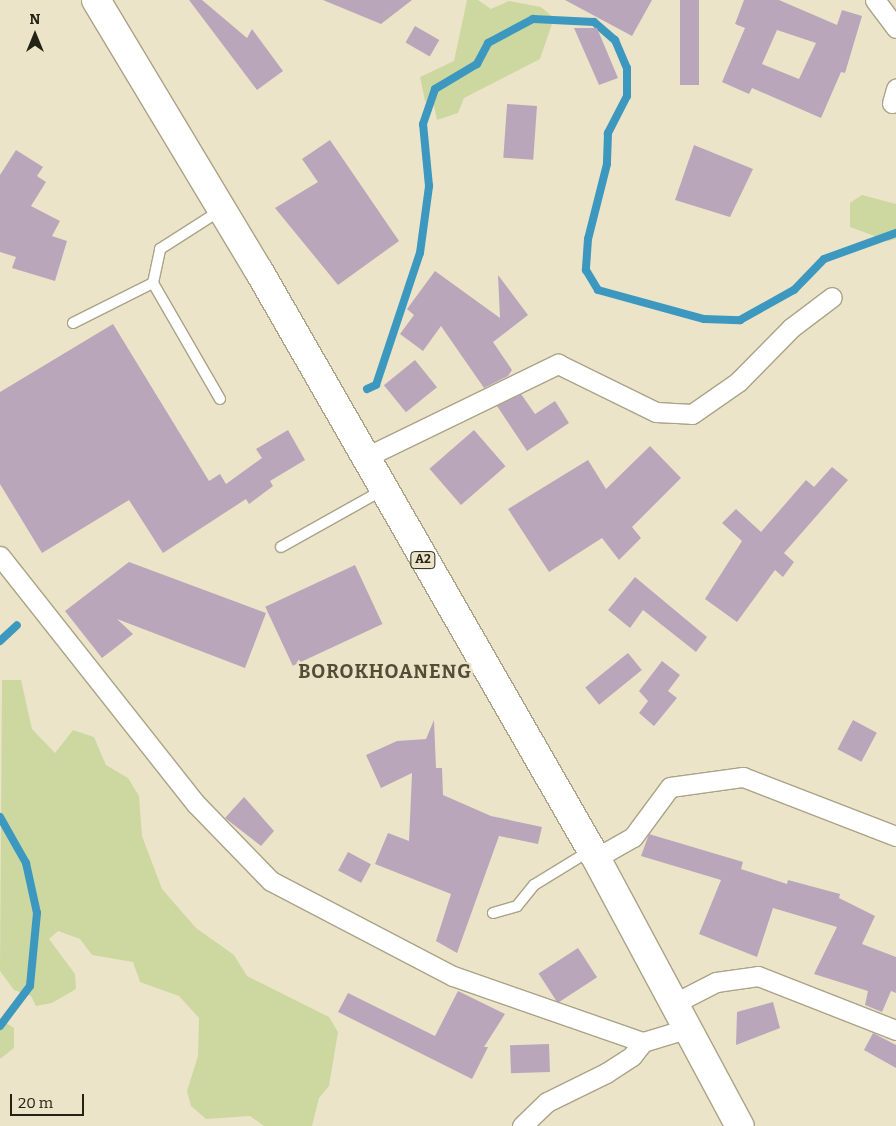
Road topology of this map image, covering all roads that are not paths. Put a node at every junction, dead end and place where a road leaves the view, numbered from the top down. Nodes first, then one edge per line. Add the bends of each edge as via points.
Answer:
1 (96, 0) edge
2 (875, 0) edge
3 (896, 28) edge
4 (222, 209) junction
5 (153, 283) junction
6 (832, 297) dead end
7 (73, 323) dead end
8 (220, 399) dead end
9 (364, 458) junction
10 (382, 490) junction
11 (281, 547) dead end
12 (0, 556) edge
13 (896, 836) edge
14 (594, 854) junction
15 (493, 913) dead end
16 (675, 1003) junction
17 (686, 1029) junction
18 (896, 1030) edge
19 (643, 1042) junction
20 (522, 1126) edge
21 (740, 1126) edge

1 - 4 main road, A2
2 - 3 street
4 - 5 lane via 160,249
4 - 9 main road, A2
5 - 7 lane
5 - 8 lane
6 - 9 street via 791,328 738,382 692,414 656,412 558,364
9 - 10 main road, A2
10 - 11 lane
10 - 14 main road, A2
12 - 19 street via 28,596 196,804 271,881 454,976
13 - 14 street via 743,777 670,787 633,837
14 - 15 lane via 534,885 517,906
14 - 16 main road, A2
16 - 17 main road, A2
16 - 18 street via 716,982 758,976
17 - 19 street
17 - 21 main road, A2
19 - 20 street via 632,1056 606,1073 547,1102

